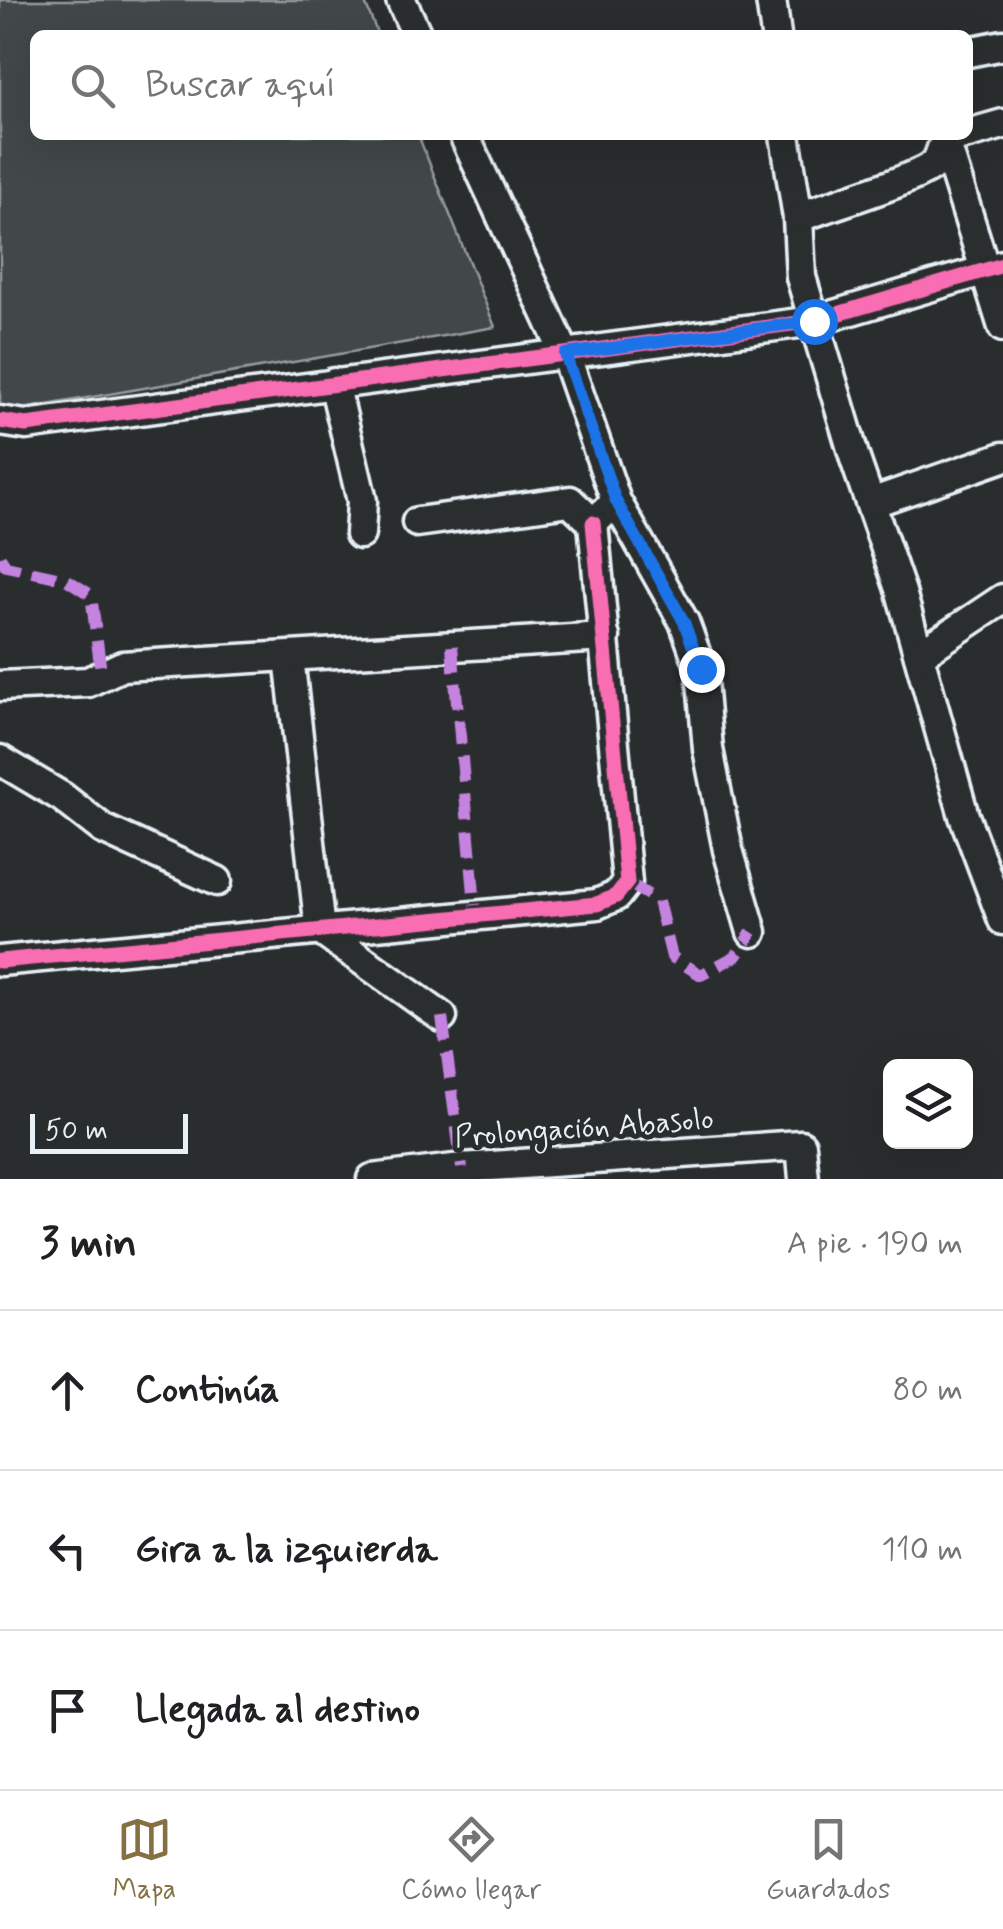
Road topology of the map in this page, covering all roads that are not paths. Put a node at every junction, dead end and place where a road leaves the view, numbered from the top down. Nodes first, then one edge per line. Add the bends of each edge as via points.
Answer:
1 (401, 0) edge
2 (771, 0) edge
3 (415, 30) edge
4 (775, 30) edge
5 (1003, 44) edge
6 (973, 51) edge
7 (1003, 124) edge
8 (973, 132) edge
9 (466, 140) edge
10 (786, 140) edge
11 (952, 140) edge
12 (956, 140) edge
13 (798, 218) junction
14 (993, 268) edge
15 (814, 321) junction
16 (1003, 328) edge
17 (565, 354) junction
18 (334, 382) junction
19 (0, 421) edge
20 (1003, 457) edge
21 (616, 501) junction
22 (871, 503) junction
23 (416, 522) dead end
24 (593, 523) junction
25 (360, 534) dead end
26 (1003, 599) edge
27 (605, 637) junction
28 (919, 655) junction
29 (289, 656) junction
30 (0, 686) edge
31 (0, 760) edge
32 (218, 881) dead end
33 (1003, 920) edge
34 (320, 930) junction
35 (752, 932) dead end
36 (0, 962) edge
37 (442, 1017) dead end
38 (462, 1174) edge
39 (372, 1179) edge
40 (804, 1179) edge

1 - 3 street
2 - 4 street
5 - 6 street
7 - 8 street
9 - 17 street
10 - 13 street
11 - 13 street via 918,176
12 - 14 street
13 - 15 street via 801,278
14 - 15 street
14 - 16 street
15 - 17 street
15 - 22 street
17 - 18 street
17 - 21 street
18 - 19 street via 26,425
18 - 25 street via 362,501
20 - 22 street
21 - 24 street
21 - 35 street via 684,622 701,669 708,749
22 - 28 street
23 - 24 street via 570,501
24 - 27 street
26 - 28 street
27 - 29 street
27 - 34 street via 627,882 616,896 597,904
28 - 33 street via 964,816
29 - 30 street via 122,666 88,682
29 - 34 street
31 - 32 street via 103,828
34 - 36 street
34 - 37 street
38 - 39 street, Prolongación Abasolo
38 - 40 street, Prolongación Abasolo via 800,1144

